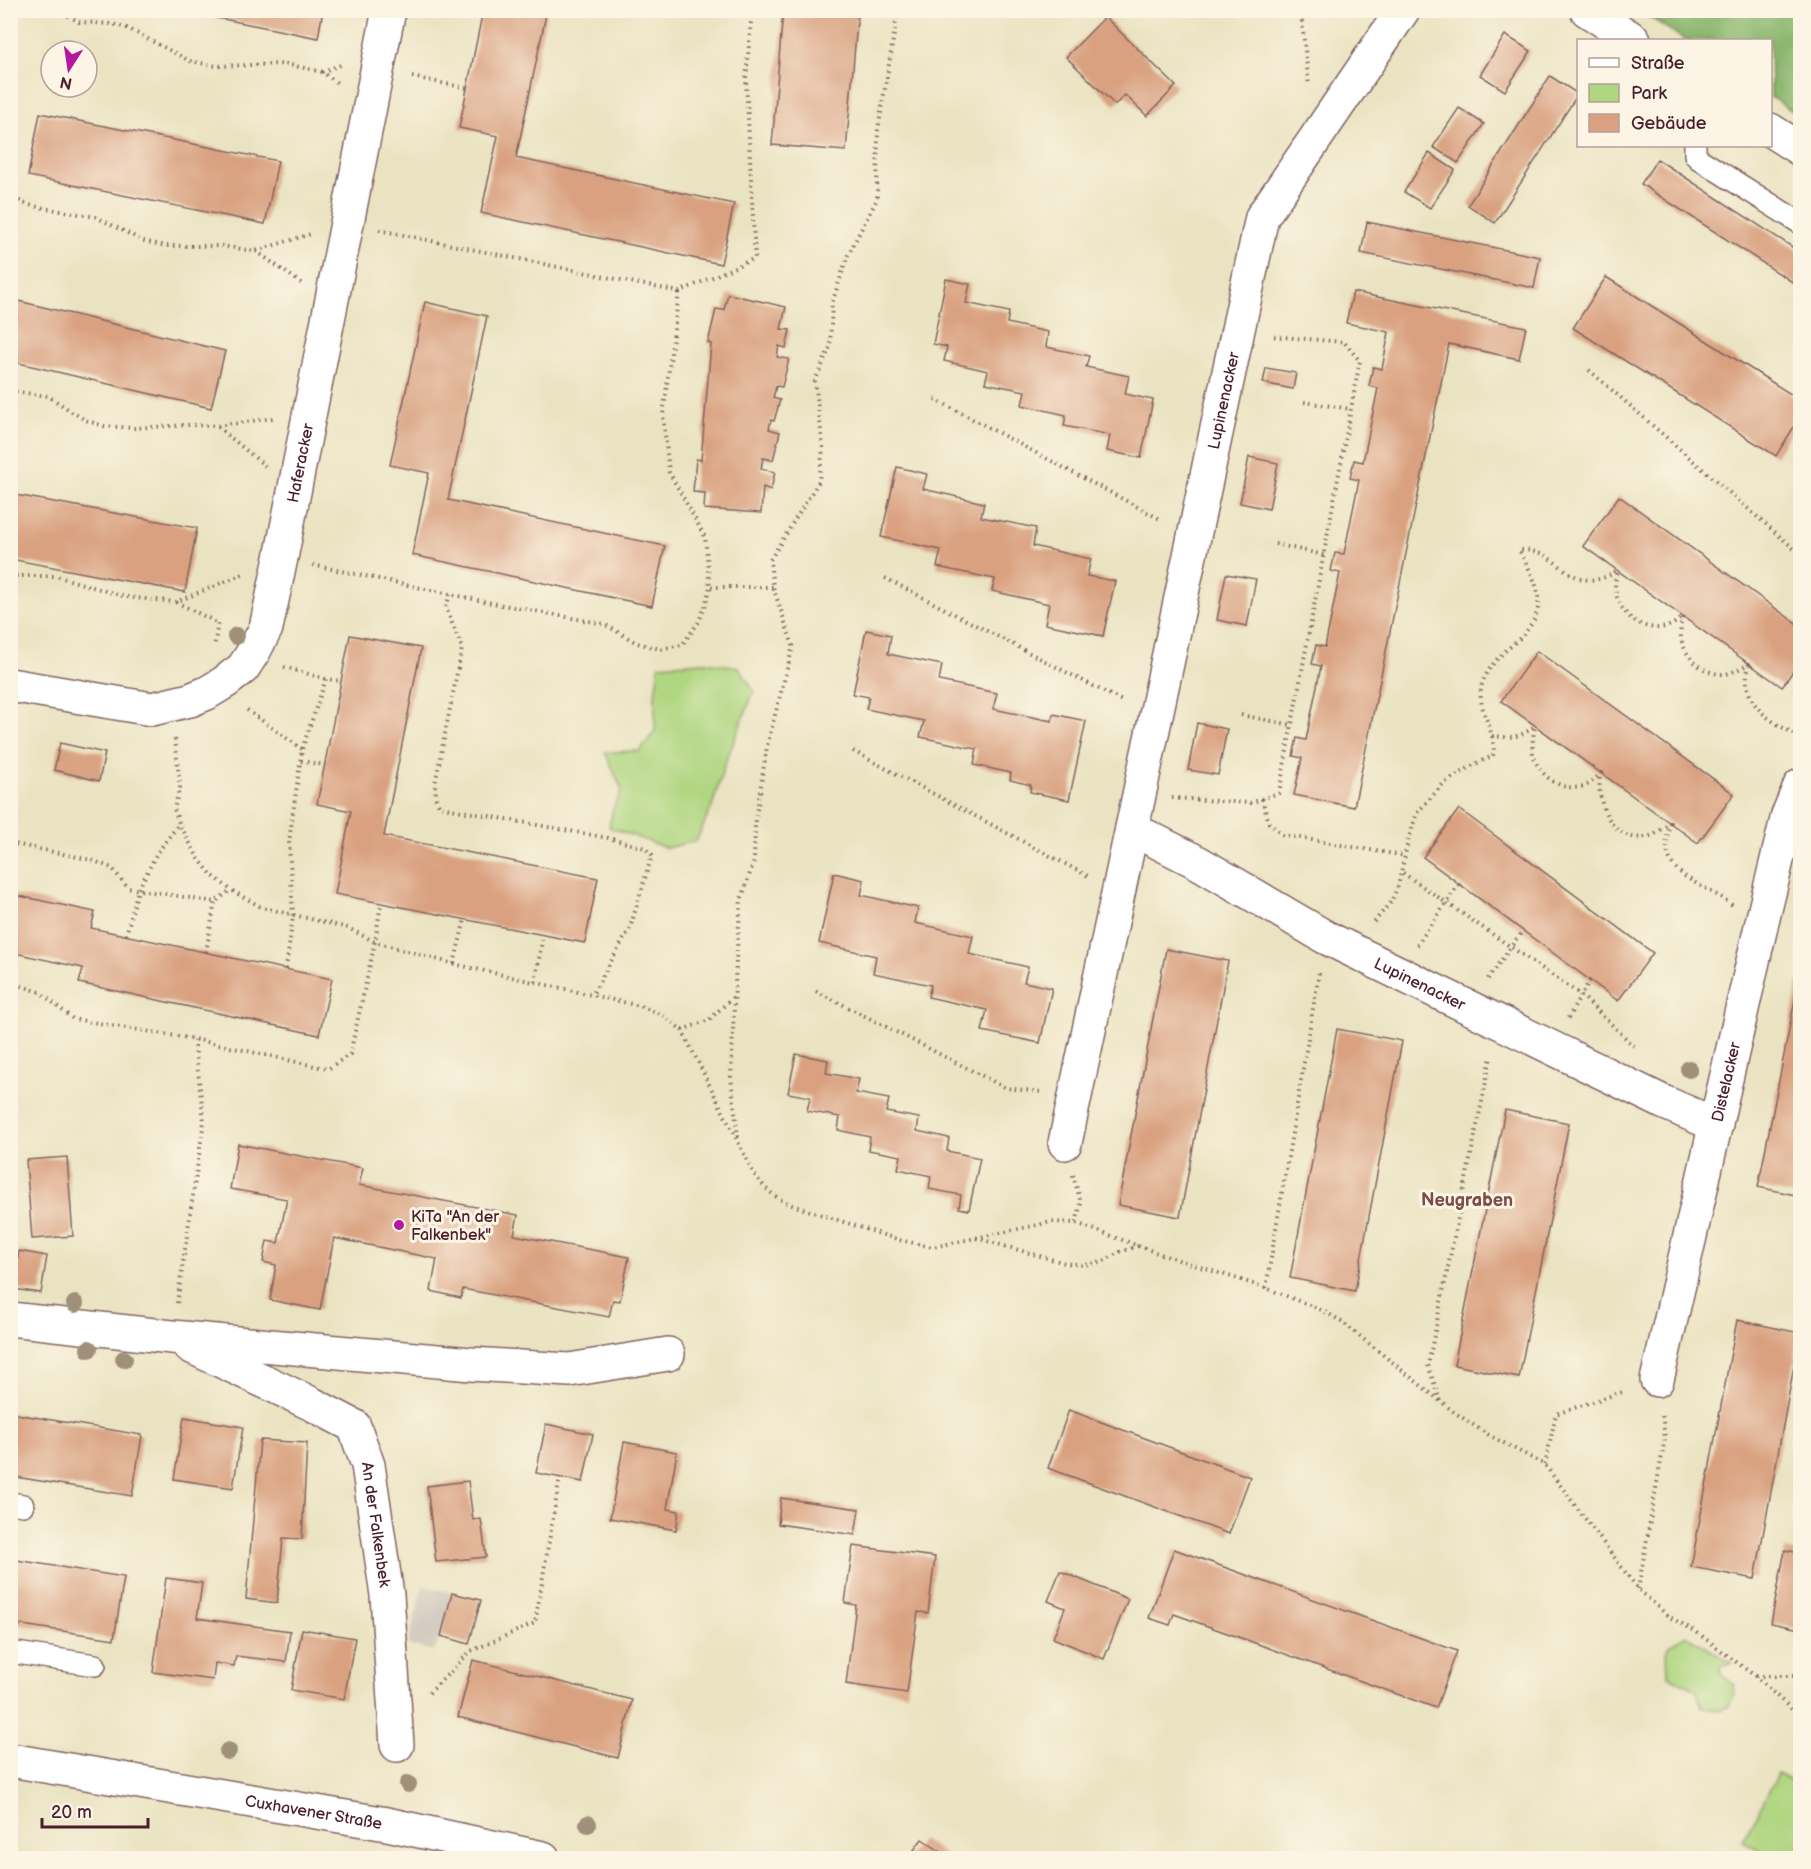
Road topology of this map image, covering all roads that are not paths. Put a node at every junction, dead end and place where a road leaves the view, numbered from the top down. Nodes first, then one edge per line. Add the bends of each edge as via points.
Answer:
1 (388, 10) edge
2 (1402, 10) edge
3 (1587, 10) edge
4 (1632, 39) edge
5 (1772, 131) edge
6 (1695, 147) edge
7 (1800, 149) edge
8 (1800, 223) edge
9 (10, 685) edge
10 (1796, 808) edge
11 (1132, 829) junction
12 (1716, 1125) junction
13 (1065, 1143) road end
14 (10, 1319) edge
15 (172, 1337) junction
16 (668, 1354) dead end
17 (1657, 1380) road end
18 (10, 1652) edge
19 (95, 1665) dead end
20 (397, 1745) dead end
21 (10, 1760) edge
22 (543, 1858) edge

1 - 9 street, Haferacker via 281,558 266,628 254,651 243,668 211,690 152,709
2 - 11 street, Lupinenacker via 1262,217
3 - 4 street
5 - 7 street
6 - 8 lane via 1699,159
10 - 12 street, Distelacker via 1762,921
11 - 12 street, Lupinenacker via 1336,942
11 - 13 street, Lupinenacker
12 - 17 street, Distelacker
14 - 15 street, An der Falkenbek
15 - 16 street, An der Falkenbek via 569,1370
15 - 20 street, An der Falkenbek via 354,1426 368,1465 387,1595
18 - 19 lane
21 - 22 street, Cuxhavener Straße via 387,1824

